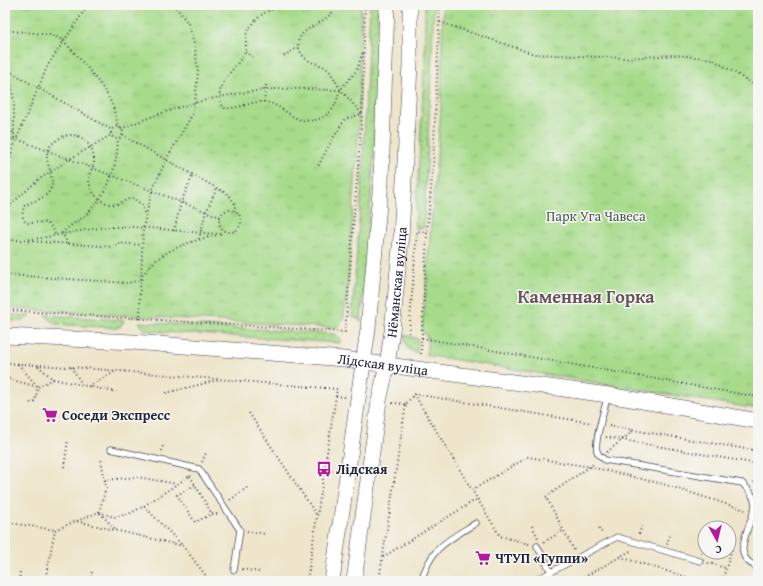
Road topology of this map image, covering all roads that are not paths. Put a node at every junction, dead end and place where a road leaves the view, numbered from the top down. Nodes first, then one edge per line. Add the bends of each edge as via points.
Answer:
1 (387, 5) edge
2 (410, 5) edge
3 (5, 336) edge
4 (363, 362) junction
5 (387, 365) junction
6 (608, 395) junction
7 (758, 421) edge
8 (111, 449) dead end
9 (476, 523) dead end
10 (537, 546) road end
11 (700, 561) road end
12 (758, 567) edge
13 (234, 569) road end
14 (552, 572) junction
15 (332, 581) edge
16 (354, 581) edge
17 (421, 581) edge
18 (534, 581) edge

1 - 4 main road, Нёманская вуліца via 381,181
2 - 5 main road, Нёманская вуліца via 410,65 401,238
3 - 4 main road, Лідская вуліца via 133,342
4 - 5 main road, Лідская вуліца
4 - 15 main road, Нёманская вуліца
5 - 6 main road, Лідская вуліца
5 - 16 main road, Нёманская вуліца
6 - 7 main road, Лідская вуліца
6 - 12 lane via 596,450 602,457 605,460 742,483 750,492 755,505 742,548 743,557 748,563
8 - 13 lane via 199,469 240,530
9 - 17 lane via 441,544 434,552
10 - 14 lane
11 - 14 lane via 617,537
14 - 18 lane

